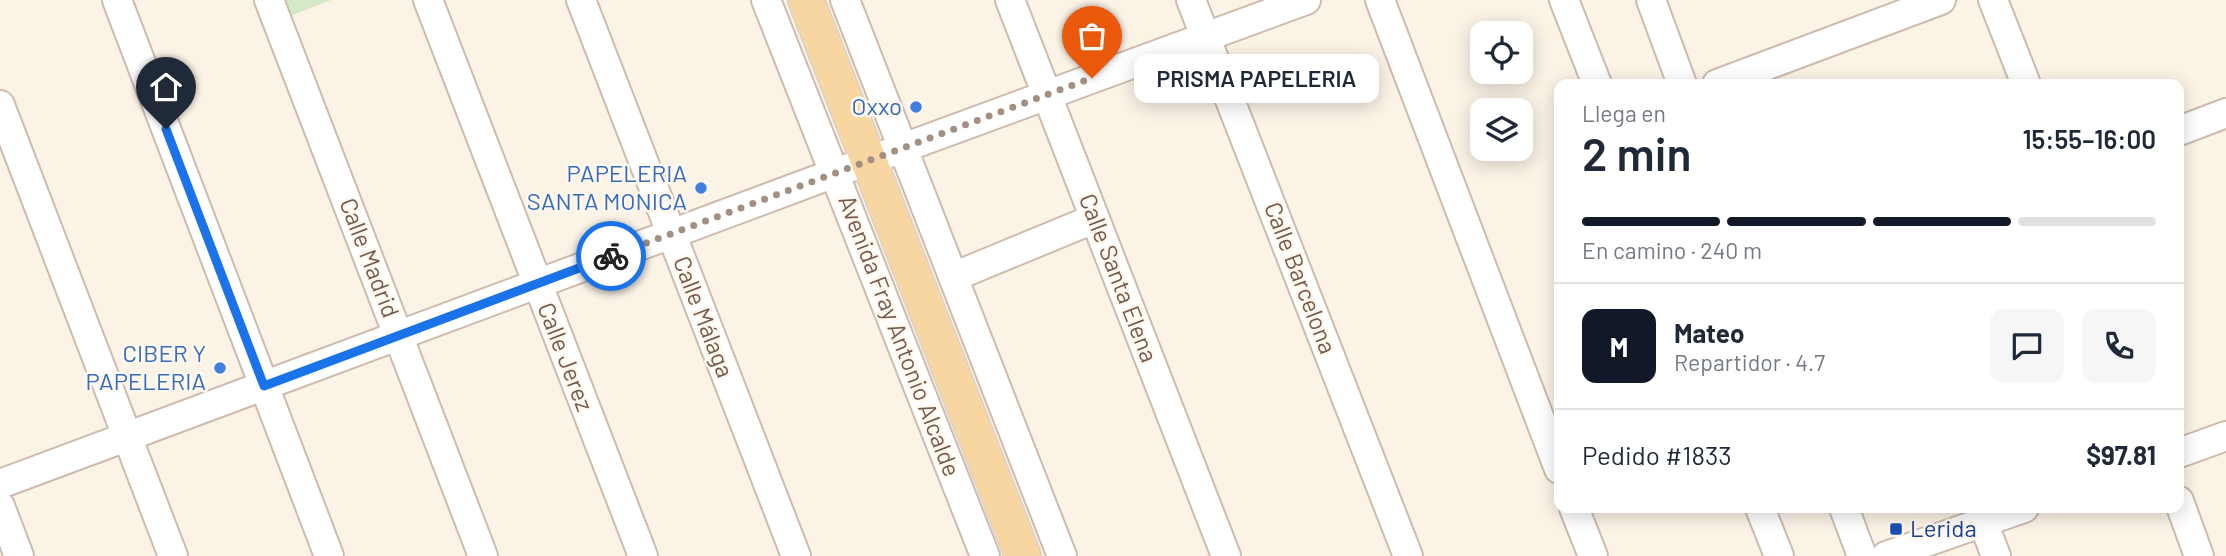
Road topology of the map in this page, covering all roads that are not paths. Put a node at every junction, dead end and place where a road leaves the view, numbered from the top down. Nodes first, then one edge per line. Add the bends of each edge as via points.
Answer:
1 (117, 0) edge
2 (269, 0) edge
3 (428, 0) edge
4 (580, 0) edge
5 (766, 0) edge
6 (806, 0) edge
7 (845, 0) edge
8 (1010, 0) edge
9 (1191, 0) edge
10 (1306, 0) edge
11 (1380, 0) edge
12 (1564, 0) edge
13 (1651, 0) edge
14 (1941, 0) edge
15 (1993, 0) edge
16 (1205, 37) junction
17 (1595, 79) edge
18 (1680, 79) edge
19 (1730, 79) edge
20 (2023, 79) edge
21 (1047, 95) junction
22 (0, 104) edge
23 (2226, 113) edge
24 (2184, 129) edge
25 (902, 148) junction
26 (869, 161) junction
27 (835, 173) junction
28 (1084, 223) dead end
29 (671, 234) junction
30 (953, 277) junction
31 (537, 284) junction
32 (398, 336) junction
33 (264, 386) junction
34 (2226, 436) edge
35 (127, 437) junction
36 (2184, 451) edge
37 (1554, 456) edge
38 (0, 484) edge
39 (0, 506) edge
40 (1576, 513) edge
41 (1762, 513) edge
42 (1846, 513) edge
43 (2009, 513) edge
44 (2183, 513) edge
45 (1983, 522) junction
46 (19, 556) edge
47 (173, 556) edge
48 (329, 556) edge
49 (484, 556) edge
50 (643, 556) edge
51 (796, 556) edge
52 (985, 556) edge
53 (1023, 556) edge
54 (1062, 556) edge
55 (1226, 556) edge
56 (1408, 556) edge
57 (1593, 556) edge
58 (1779, 556) edge
59 (1862, 556) edge
60 (1886, 556) edge
61 (1996, 556) edge
62 (2199, 556) edge

1 - 33 street
2 - 32 street, Calle Madrid
3 - 31 street, Calle Jerez
4 - 29 street, Calle Málaga
5 - 27 street, Avenida Fray Antonio Alcalde
6 - 26 main road, Avenida Fray Antonio Alcalde
7 - 25 street
8 - 21 street, Calle Santa Elena
9 - 16 street, Calle Barcelona
10 - 16 street
11 - 37 street
12 - 17 street
13 - 18 street
14 - 19 street
15 - 20 street
16 - 21 street
16 - 56 street, Calle Barcelona
21 - 25 street
21 - 55 street, Calle Santa Elena
22 - 35 street
23 - 24 street
25 - 26 street
25 - 30 street
26 - 27 street
26 - 53 main road, Avenida Fray Antonio Alcalde
27 - 29 street
27 - 52 street, Avenida Fray Antonio Alcalde
28 - 30 street
29 - 31 street
29 - 51 street, Calle Málaga
30 - 54 street
31 - 32 street
31 - 50 street, Calle Jerez
32 - 33 street
32 - 49 street, Calle Madrid
33 - 35 street
33 - 48 street
34 - 36 street
35 - 38 street
35 - 47 street
39 - 46 street
40 - 57 street
41 - 58 street
42 - 59 street
43 - 45 street
44 - 62 street
45 - 60 street
45 - 61 street

